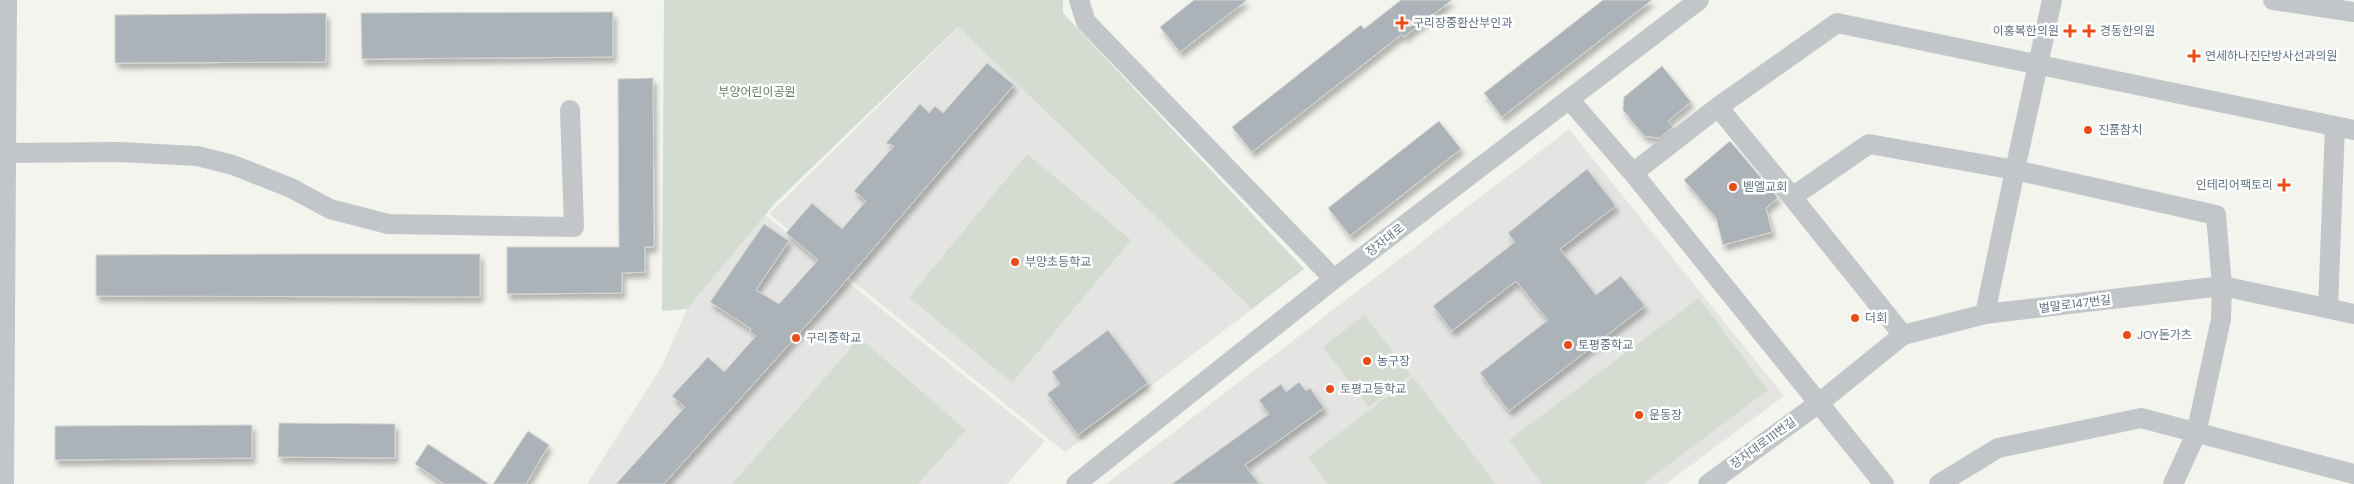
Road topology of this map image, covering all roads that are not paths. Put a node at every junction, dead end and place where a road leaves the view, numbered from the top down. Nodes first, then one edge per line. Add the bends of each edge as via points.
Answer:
1 (7, 0) edge
2 (1079, 0) edge
3 (1699, 0) edge
4 (2052, 0) edge
5 (2273, 0) edge
6 (2354, 12) edge
7 (2039, 65) junction
8 (1569, 99) junction
9 (1718, 107) junction
10 (570, 110) dead end
11 (2344, 128) edge
12 (5, 153) junction
13 (2016, 170) junction
14 (1633, 173) junction
15 (1792, 198) junction
16 (1334, 279) junction
17 (2222, 286) junction
18 (2328, 308) junction
19 (1984, 314) junction
20 (2354, 314) edge
21 (1903, 335) junction
22 (1819, 403) junction
23 (2196, 434) junction
24 (2354, 474) edge
25 (4, 484) edge
26 (1076, 484) edge
27 (1708, 484) edge
28 (1884, 484) edge
29 (1940, 484) edge
30 (2174, 484) edge

1 - 12 street
2 - 16 street via 1086,22
3 - 8 street, 장자대로
4 - 7 street
5 - 6 street
7 - 9 street via 1837,23
7 - 11 street
7 - 13 street
8 - 14 street
8 - 16 street, 장자대로
9 - 14 street
9 - 15 street
10 - 12 street via 574,227 388,224 330,209 233,164 197,156 119,152
11 - 18 street
12 - 25 street
13 - 15 street via 1869,144
13 - 17 street via 2216,215
13 - 19 street
14 - 22 street
15 - 21 street
16 - 26 street, 장자대로
17 - 18 street, 벌말로147번길
17 - 19 street, 벌말로147번길
17 - 23 street via 2221,319
18 - 20 street, 벌말로147번길
19 - 21 street, 벌말로147번길
21 - 22 street, 벌말로147번길
22 - 27 street, 장자대로111번길
22 - 28 street
23 - 24 street
23 - 29 street via 2141,418 1998,448
23 - 30 street

